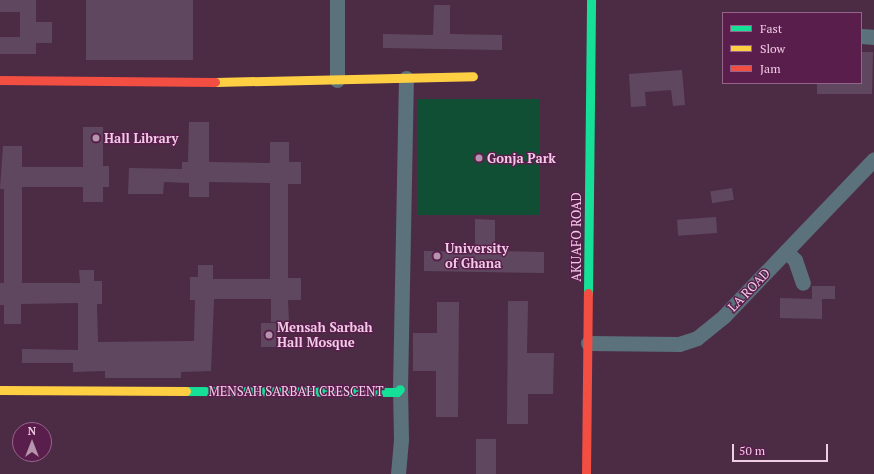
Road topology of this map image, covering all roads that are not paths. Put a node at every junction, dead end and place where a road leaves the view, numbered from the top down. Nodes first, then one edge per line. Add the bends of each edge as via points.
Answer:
1 (337, 0) edge
2 (591, 0) edge
3 (862, 36) edge
4 (874, 37) edge
5 (473, 76) dead end
6 (406, 78) junction
7 (0, 80) edge
8 (337, 80) junction
9 (874, 159) edge
10 (786, 251) junction
11 (803, 284) dead end
12 (588, 343) junction
13 (400, 389) junction
14 (0, 390) edge
15 (398, 474) edge
16 (586, 474) edge

1 - 8 street
2 - 12 street, AKUAFO ROAD
3 - 4 street
5 - 6 street
6 - 8 street
6 - 13 street, MENSAH SARBAH CRESCENT
7 - 8 street
9 - 10 street, LA ROAD
10 - 11 street via 795,260
10 - 12 street, LA ROAD via 724,316 690,342
12 - 16 street, AKUAFO ROAD
13 - 14 street, MENSAH SARBAH CRESCENT via 397,392
13 - 15 street via 401,439

